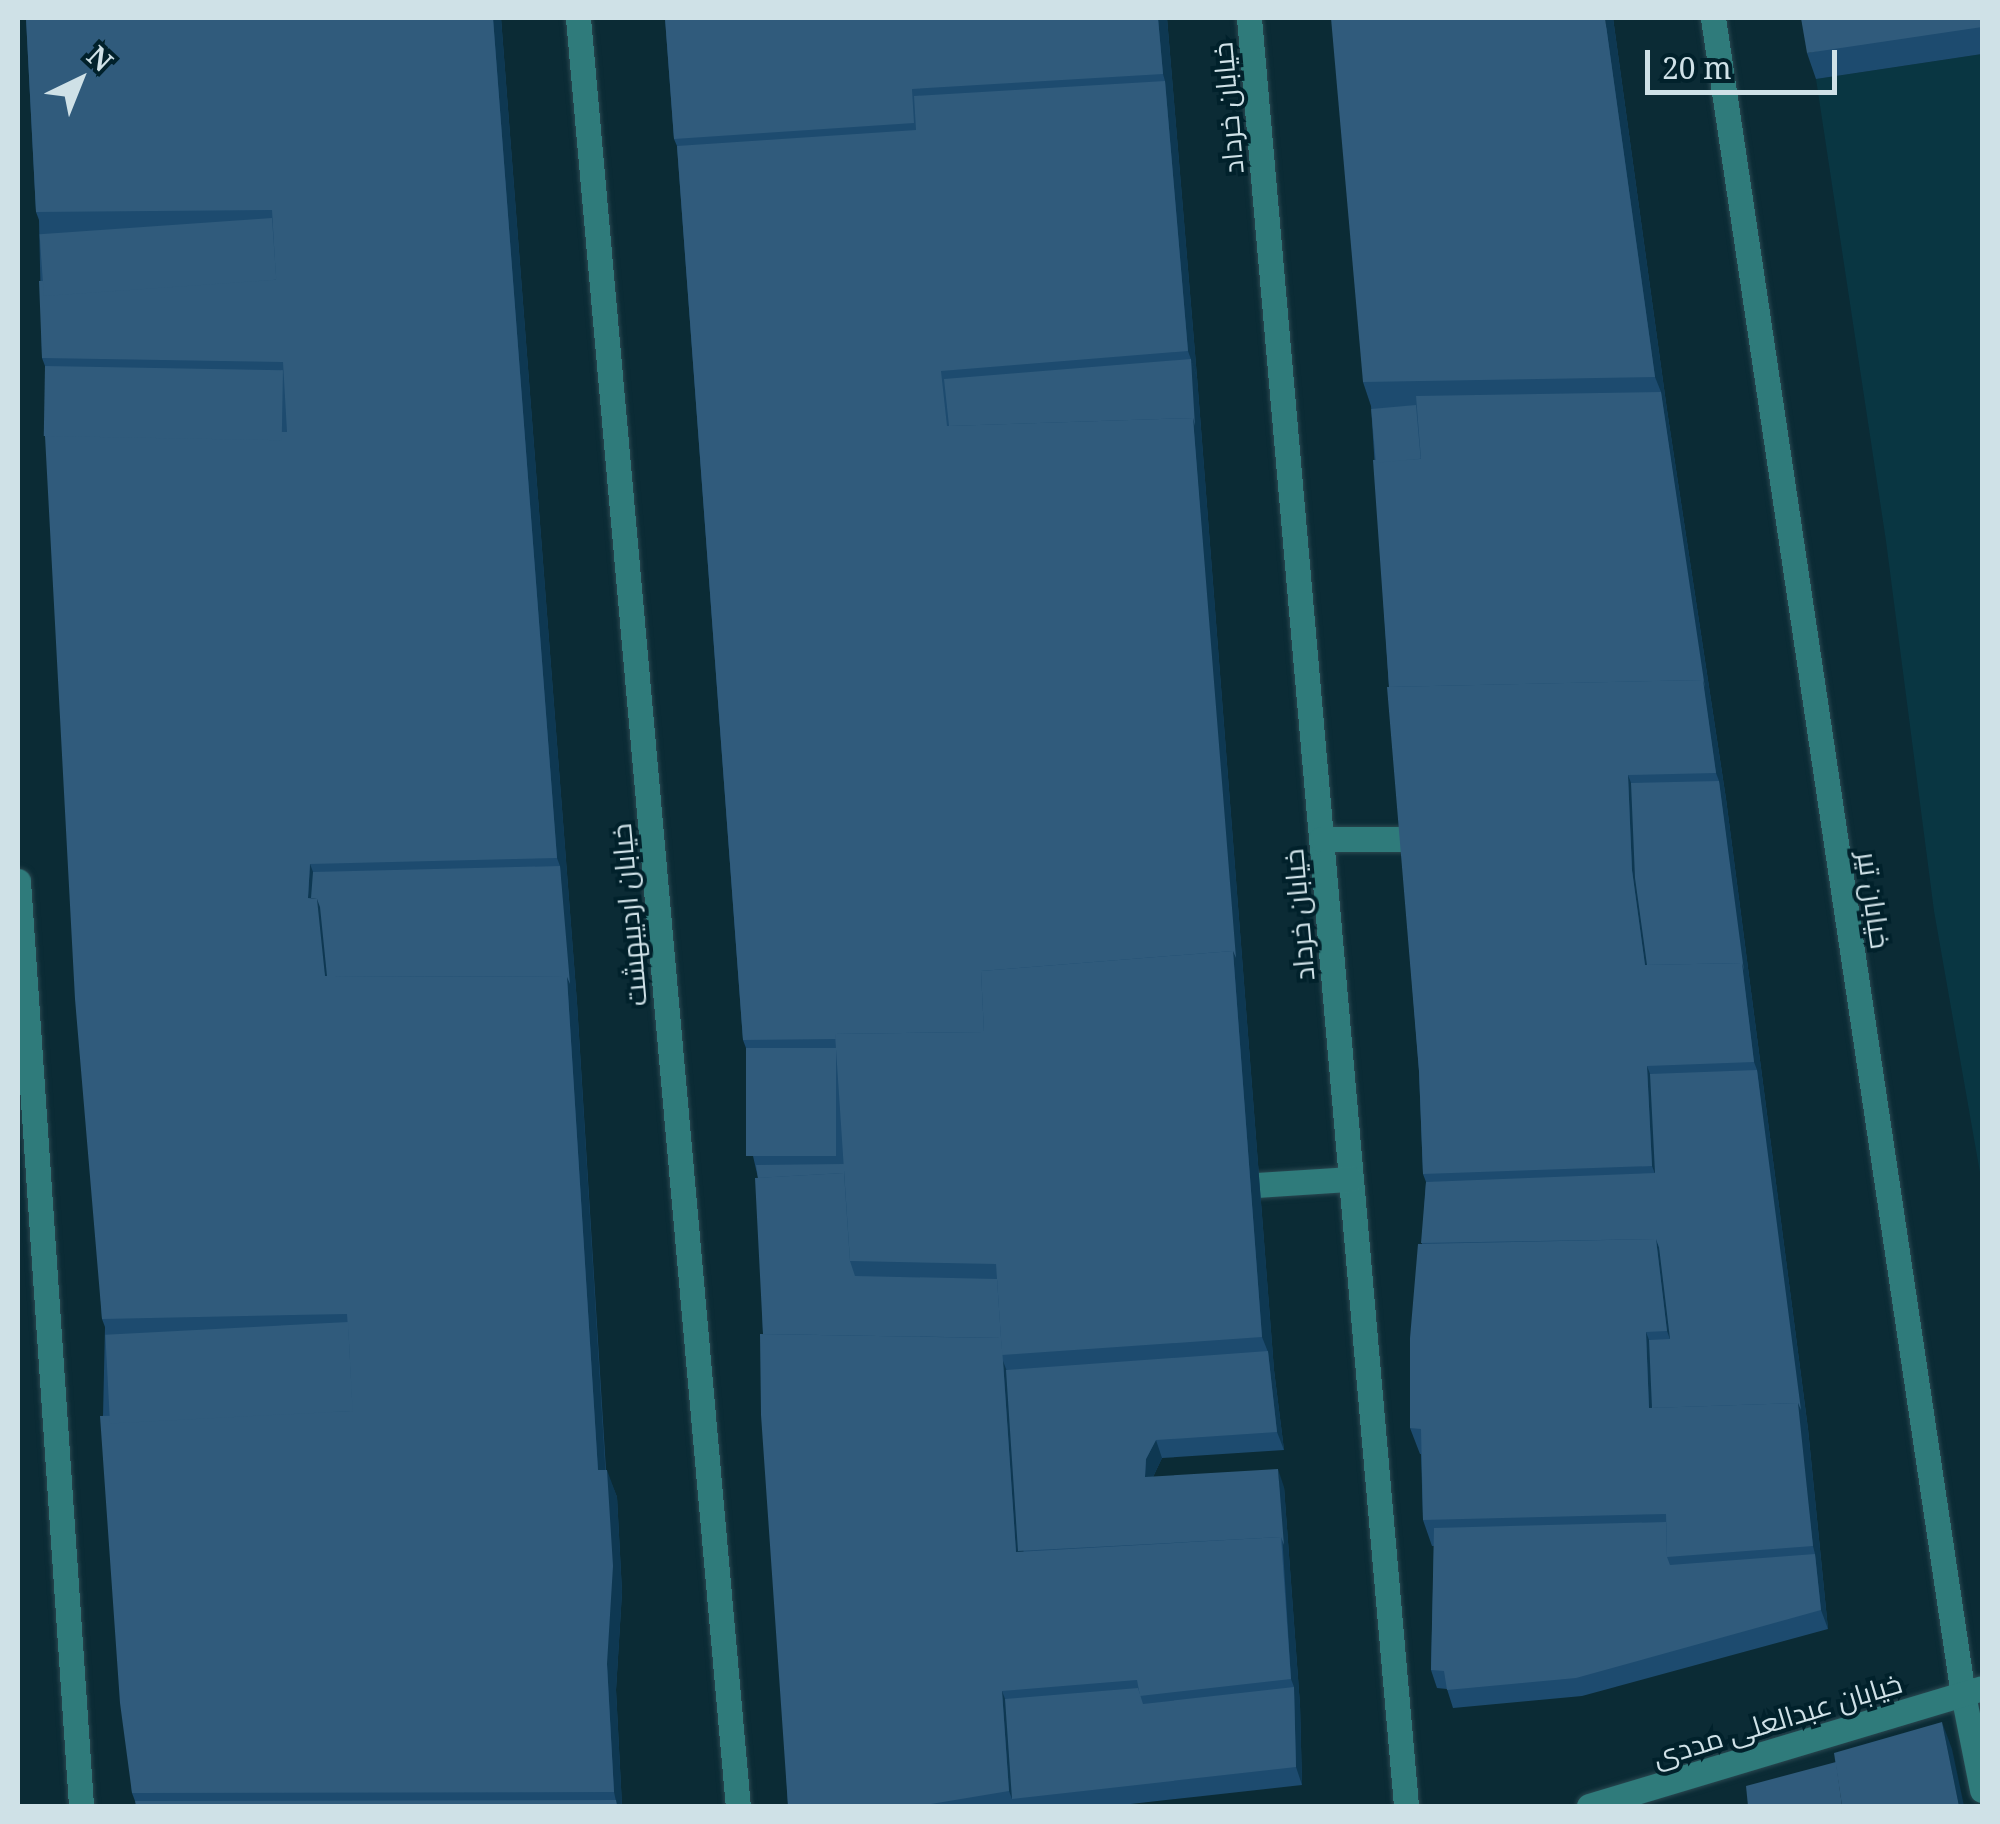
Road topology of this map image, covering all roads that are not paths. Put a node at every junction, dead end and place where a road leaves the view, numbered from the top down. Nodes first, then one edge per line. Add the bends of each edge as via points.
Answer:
1 (578, 18) edge
2 (1249, 18) edge
3 (1714, 18) edge
4 (1321, 838) junction
5 (1452, 840) edge
6 (18, 881) edge
7 (1351, 1180) junction
8 (1193, 1189) edge
9 (1973, 1691) edge
10 (1982, 1790) edge
11 (81, 1806) edge
12 (738, 1806) edge
13 (1406, 1806) edge
14 (1589, 1806) edge

1 - 12 street, خیابان اردیبهشت
2 - 4 street, خیابان خرداد
3 - 9 street, خیابان تیر
4 - 5 street
4 - 7 street, خیابان خرداد
6 - 11 street
7 - 8 street
7 - 13 street, خیابان خرداد
9 - 10 street, خیابان تیر
9 - 14 street, خیابان عبدالعلی مددی

